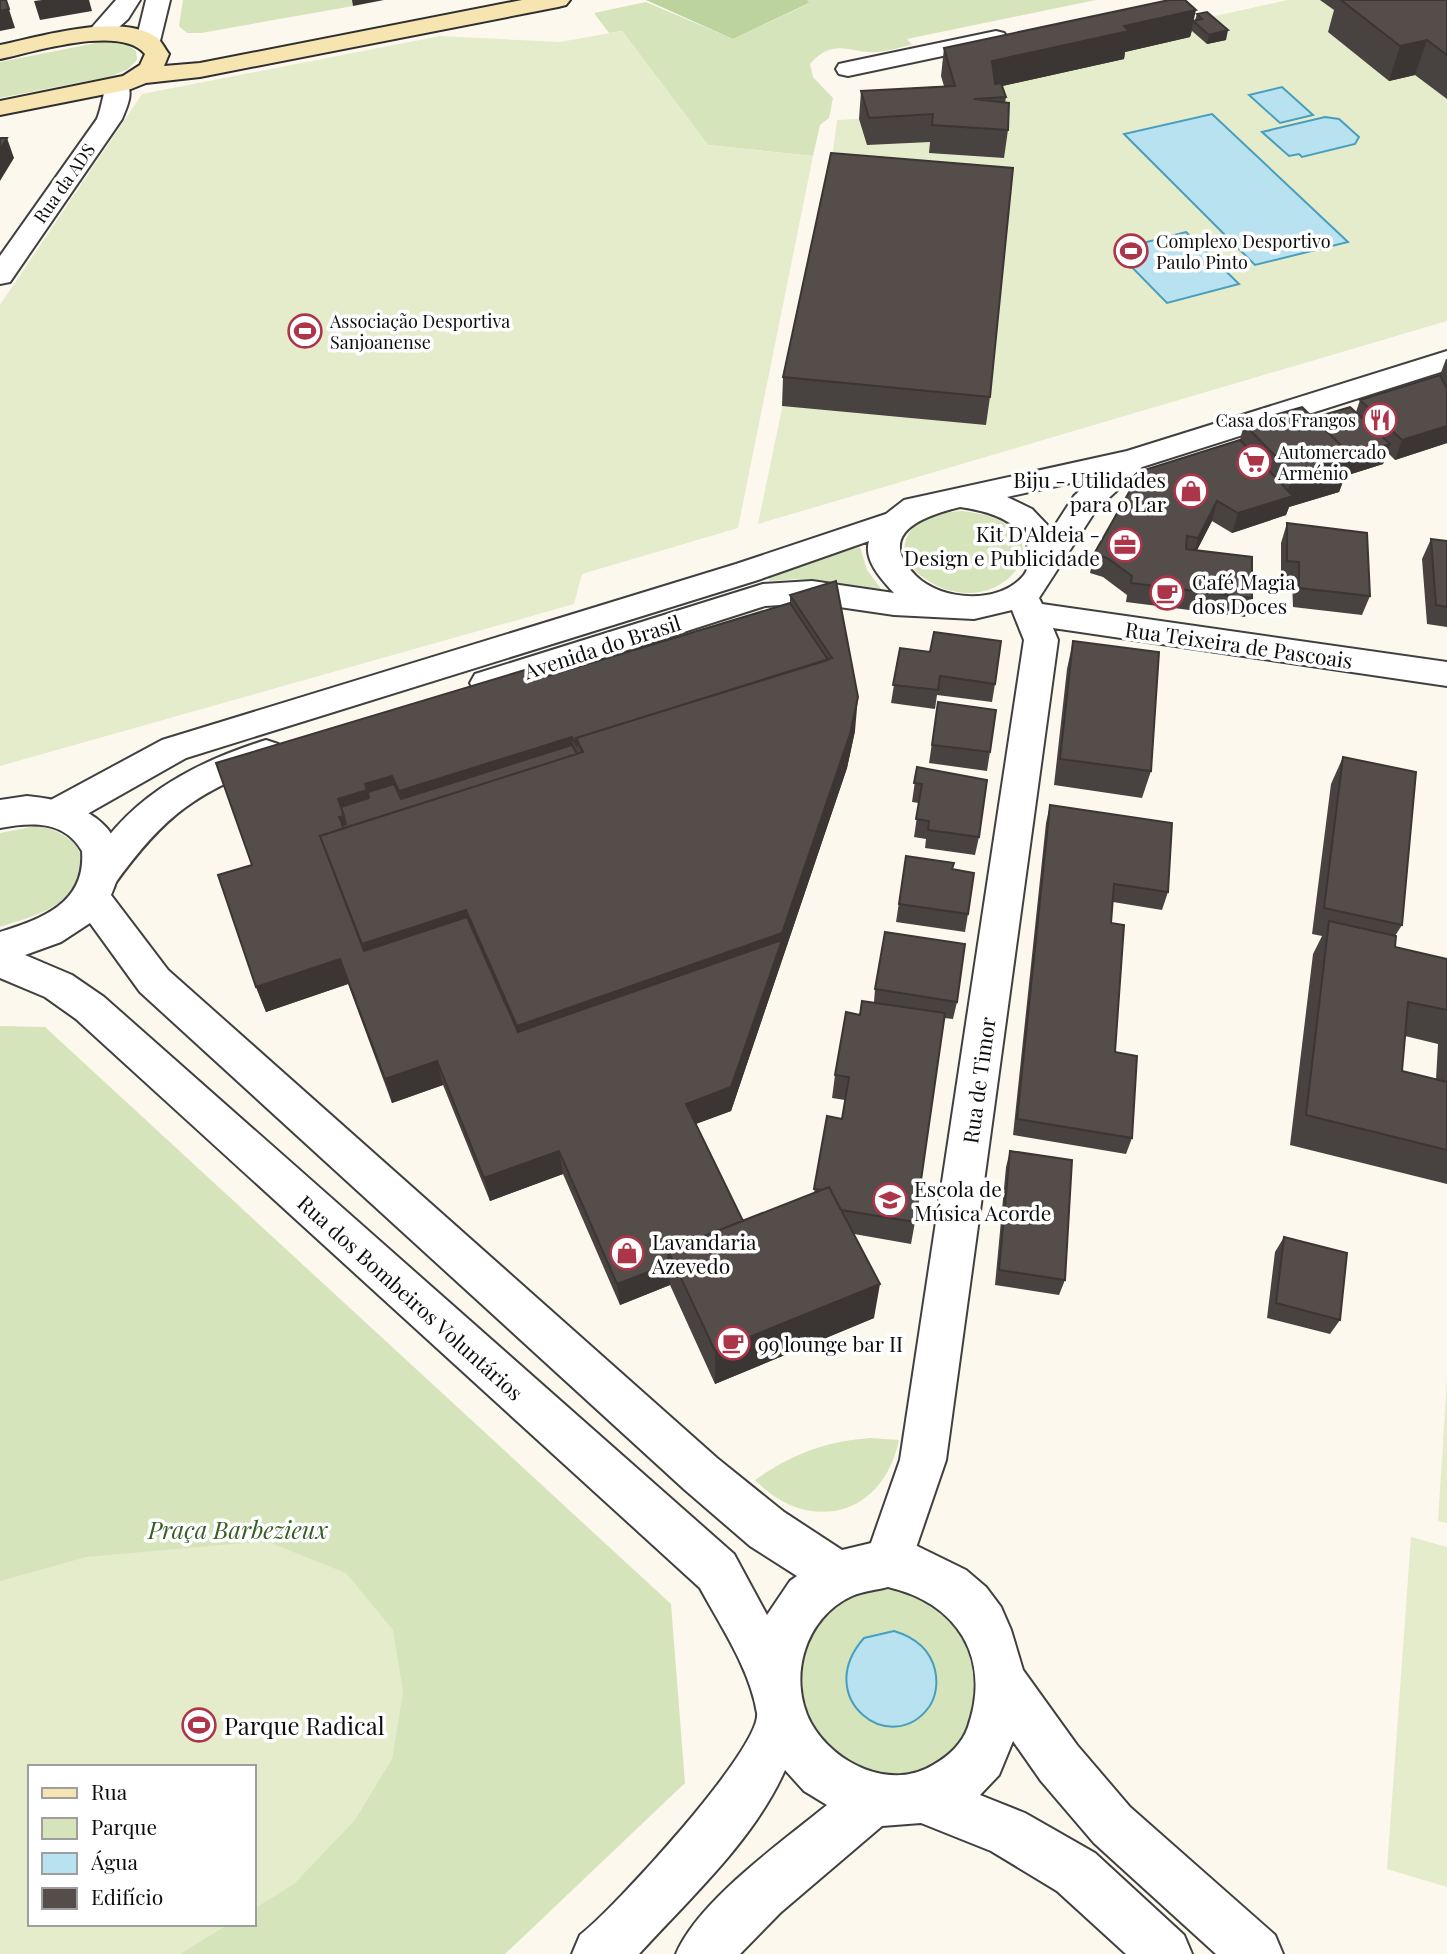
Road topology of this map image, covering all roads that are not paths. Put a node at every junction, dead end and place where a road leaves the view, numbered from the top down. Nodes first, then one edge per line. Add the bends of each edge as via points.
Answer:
1 (128, 0) edge
2 (158, 0) edge
3 (476, 0) edge
4 (558, 0) edge
5 (99, 33) junction
6 (1018, 33) edge
7 (153, 48) junction
8 (0, 52) edge
9 (848, 69) dead end
10 (142, 76) junction
11 (117, 86) junction
12 (0, 108) edge
13 (0, 276) edge
14 (1447, 360) edge
15 (1132, 460) junction
16 (960, 498) junction
17 (893, 522) junction
18 (1047, 562) junction
19 (1027, 604) junction
20 (946, 605) junction
21 (1447, 674) edge
22 (60, 812) junction
23 (0, 814) edge
24 (96, 886) junction
25 (0, 947) edge
26 (0, 961) edge
27 (888, 1563) junction
28 (835, 1574) junction
29 (1002, 1682) junction
30 (779, 1698) junction
31 (898, 1799) junction
32 (599, 1954) edge
33 (703, 1954) edge
34 (1165, 1954) edge
35 (1256, 1954) edge

1 - 5 street
2 - 7 street
3 - 7 main road via 199,54
4 - 10 main road via 200,70
5 - 7 main road via 127,34
5 - 8 main road
6 - 9 street
7 - 10 main road via 156,61
10 - 11 main road
11 - 12 main road
11 - 13 street, Rua da ADS via 117,102 109,119
14 - 15 street, Avenida do Brasil
15 - 16 street, Avenida do Brasil
15 - 18 street, Avenida do Brasil via 1085,503
16 - 17 street, Avenida do Brasil via 911,508
16 - 18 street, Avenida do Brasil via 987,501 1023,517 1044,543
17 - 20 street, Avenida do Brasil via 882,549 894,577 926,599
17 - 22 street, Avenida do Brasil via 747,572 174,748
18 - 19 street, Avenida do Brasil
19 - 20 street, Avenida do Brasil
19 - 21 street, Rua Teixeira de Pascoais
19 - 27 street, Rua de Timor via 1041,640 923,1460
20 - 24 street, Avenida do Brasil via 888,604 833,592 796,590 763,595 261,754 195,779 172,793 131,832
22 - 23 street via 34,809
22 - 24 street via 80,821 95,836 103,854
24 - 25 street, Avenida do Brasil via 73,915 49,930
24 - 28 street via 154,981 701,1474 767,1530
26 - 30 street, Rua dos Bombeiros Voluntários via 68,989 717,1572
27 - 28 street via 861,1565
27 - 29 street via 922,1570 969,1605 995,1645
28 - 30 street via 810,1592 790,1617 778,1646
29 - 31 street via 999,1718 983,1754 956,1782
29 - 35 street via 1059,1763 1112,1825
30 - 31 street, Rua dos Bombeiros Voluntários via 796,1745 817,1770 843,1789
30 - 32 street via 757,1774 676,1874
31 - 33 street via 761,1894
31 - 34 street, Rua dos Bombeiros Voluntários via 1007,1831 1076,1872

